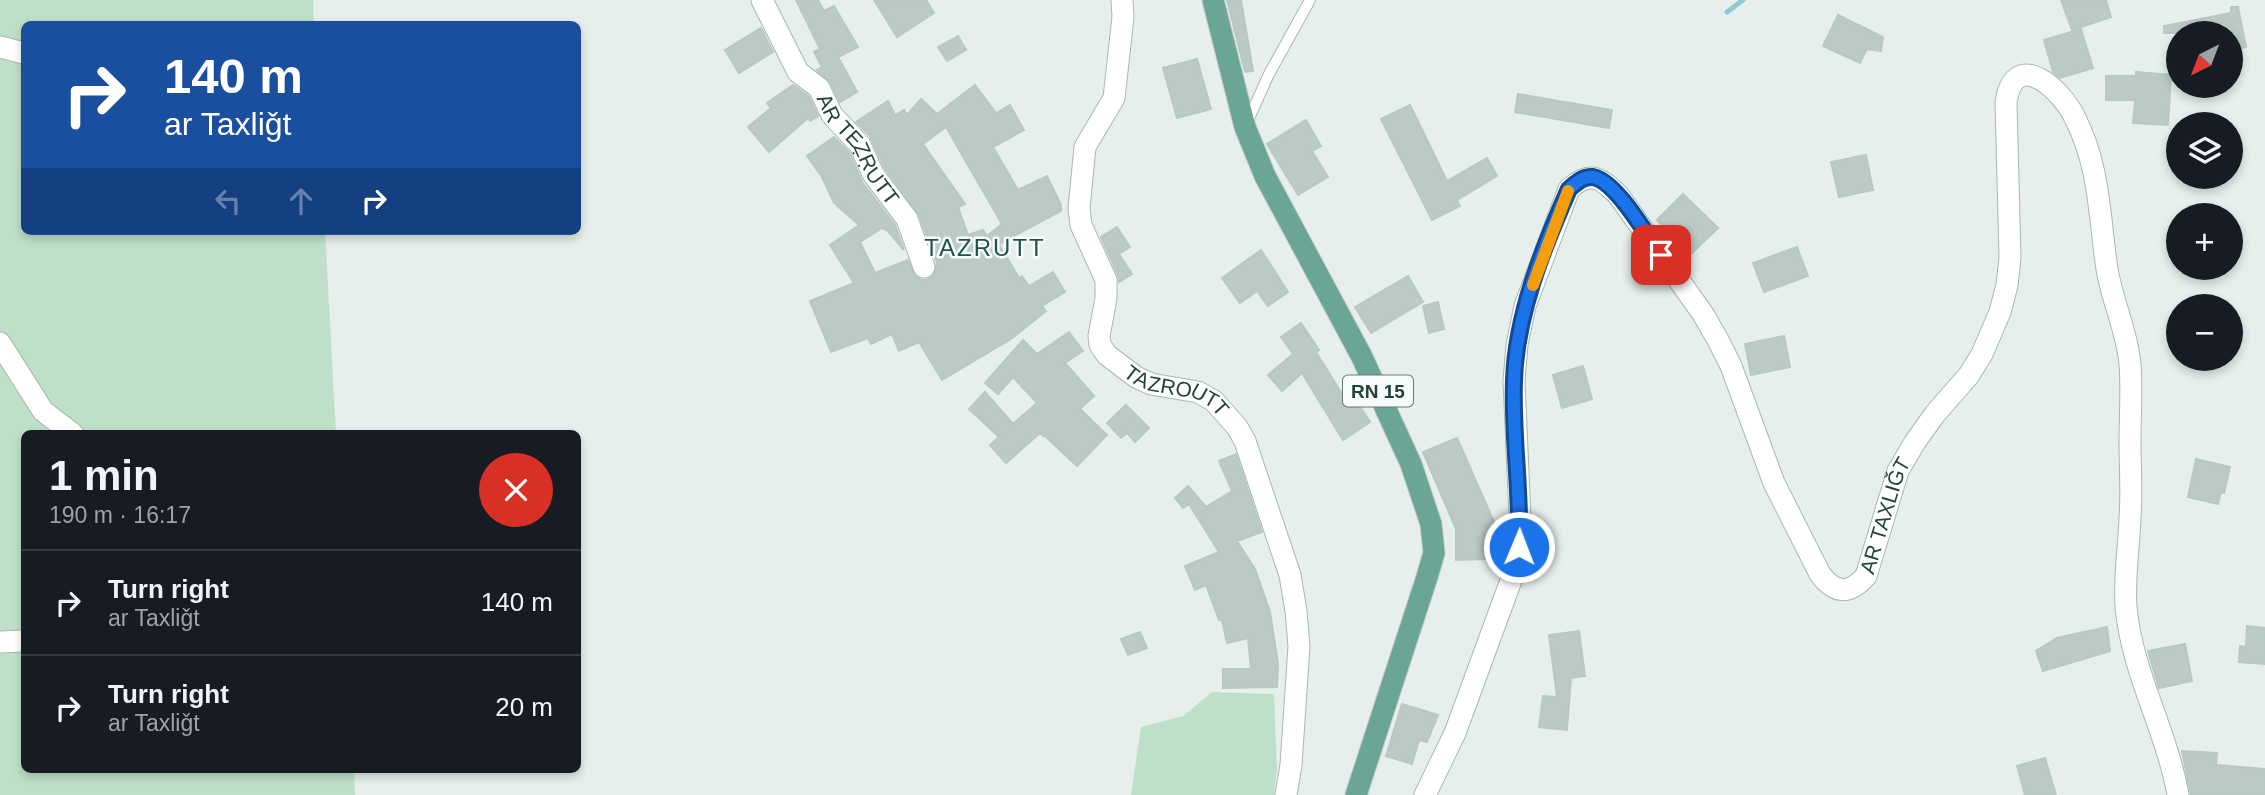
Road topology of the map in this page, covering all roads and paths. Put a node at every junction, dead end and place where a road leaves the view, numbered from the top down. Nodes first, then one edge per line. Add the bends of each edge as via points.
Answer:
1 (761, 0) edge
2 (1122, 0) edge
3 (1213, 0) edge
4 (1310, 0) edge
5 (0, 47) edge
6 (21, 51) edge
7 (1245, 127) junction
8 (924, 267) dead end
9 (0, 344) edge
10 (68, 430) edge
11 (21, 641) edge
12 (0, 642) edge
13 (1286, 795) edge
14 (1356, 795) edge
15 (1425, 795) edge
16 (2178, 795) edge

1 - 8 street, AR TEẒṚUTT via 798,72 819,88 832,115 860,145 873,174 907,219
2 - 13 street, TAZROUTT via 1114,98 1085,147 1079,208 1081,225 1106,280 1100,345 1136,377 1198,392 1214,401 1245,441 1290,575 1296,611 1292,765
3 - 7 main road, RN 15
4 - 7 lane
5 - 6 street
7 - 14 main road, RN 15 via 1265,176 1362,357 1411,464 1431,524 1434,552
9 - 10 street via 43,411
11 - 12 street
15 - 16 street, AR TAXLIǦT via 1455,733 1513,575 1520,518 1514,381 1517,345 1525,306 1569,189 1580,179 1592,177 1606,183 1619,197 1718,340 1774,483 1820,573 1828,585 1841,590 1856,587 1866,576 1898,471 1935,414 1969,375 2000,312 2010,258 2006,102 2016,79 2033,75 2048,84 2073,113 2097,179 2108,277 2130,363 2127,610 2141,677

